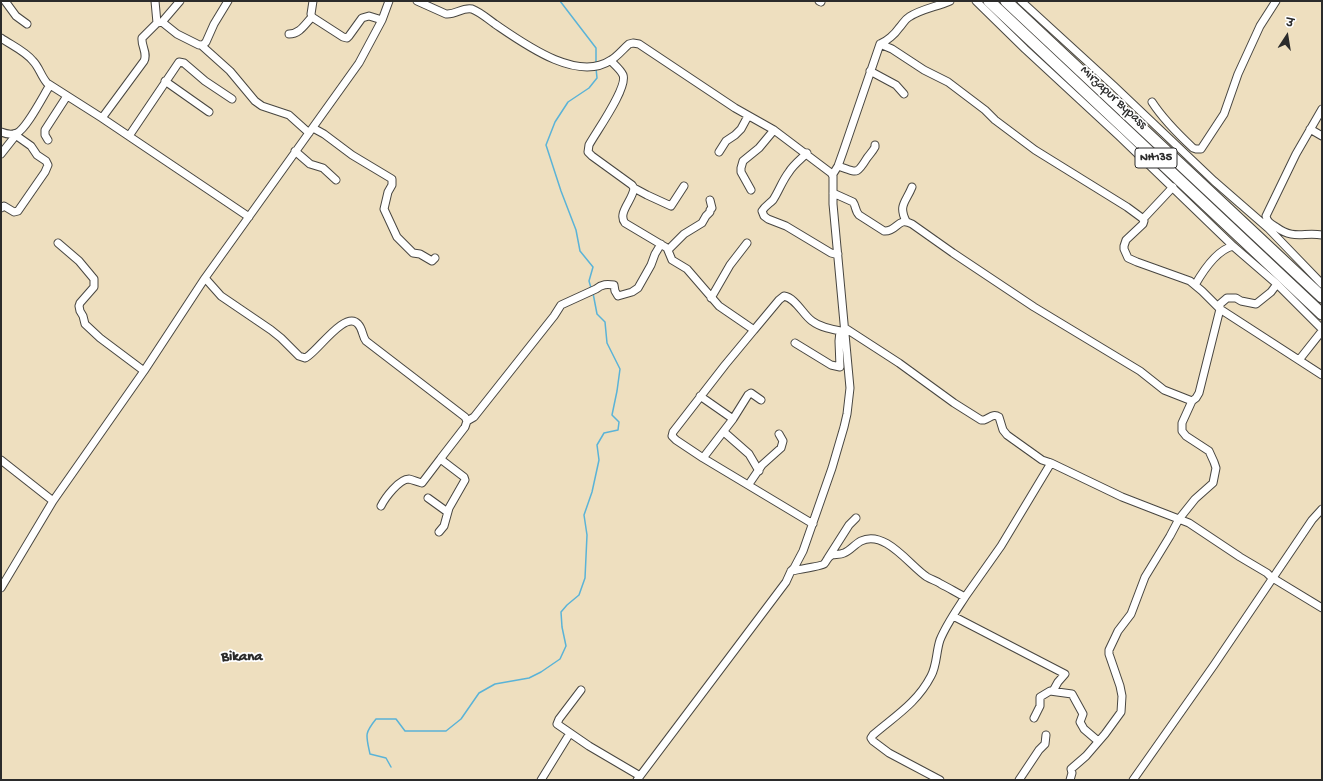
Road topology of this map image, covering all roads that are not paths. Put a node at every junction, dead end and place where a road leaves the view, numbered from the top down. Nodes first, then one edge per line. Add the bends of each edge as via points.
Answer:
1 (5, 1) edge
2 (155, 1) edge
3 (180, 1) edge
4 (228, 1) edge
5 (313, 1) edge
6 (389, 1) edge
7 (417, 1) edge
8 (950, 1) edge
9 (976, 1) edge
10 (989, 1) edge
11 (1006, 1) edge
12 (1022, 1) edge
13 (1276, 1) edge
14 (312, 17) junction
15 (382, 20) junction
16 (159, 22) junction
17 (27, 24) dead end
18 (289, 34) dead end
19 (1, 38) edge
20 (880, 44) junction
21 (201, 45) junction
22 (611, 61) junction
23 (870, 71) junction
24 (166, 81) junction
25 (50, 85) junction
26 (904, 94) dead end
27 (67, 96) junction
28 (232, 99) dead end
29 (1152, 102) dead end
30 (1322, 109) edge
31 (208, 112) dead end
32 (748, 116) junction
33 (102, 118) junction
34 (1310, 129) junction
35 (774, 130) junction
36 (311, 131) junction
37 (1, 132) edge
38 (15, 134) junction
39 (129, 136) junction
40 (1322, 136) edge
41 (48, 140) dead end
42 (875, 145) dead end
43 (1196, 149) junction
44 (295, 151) junction
45 (719, 152) dead end
46 (807, 153) junction
47 (1, 154) edge
48 (1189, 157) junction
49 (838, 166) junction
50 (832, 174) junction
51 (336, 180) dead end
52 (684, 186) dead end
53 (912, 187) dead end
54 (1173, 187) junction
55 (634, 188) junction
56 (751, 190) dead end
57 (833, 192) junction
58 (710, 200) dead end
59 (1, 208) edge
60 (249, 218) junction
61 (1144, 220) junction
62 (906, 221) junction
63 (1322, 235) edge
64 (58, 243) dead end
65 (747, 243) dead end
66 (661, 244) junction
67 (1233, 246) junction
68 (668, 250) junction
69 (838, 254) junction
70 (435, 258) dead end
71 (205, 278) junction
72 (1276, 284) junction
73 (1322, 284) edge
74 (1195, 285) junction
75 (1322, 296) edge
76 (711, 298) junction
77 (1220, 309) junction
78 (1322, 314) edge
79 (754, 330) junction
80 (843, 330) junction
81 (1322, 330) edge
82 (795, 343) dead end
83 (1299, 360) junction
84 (144, 371) junction
85 (1322, 375) edge
86 (700, 396) junction
87 (761, 400) dead end
88 (1192, 401) junction
89 (733, 419) junction
90 (467, 421) junction
91 (724, 432) junction
92 (779, 434) dead end
93 (441, 458) junction
94 (704, 458) junction
95 (1, 460) edge
96 (1051, 463) junction
97 (759, 471) junction
98 (749, 484) junction
99 (428, 498) dead end
100 (53, 501) junction
101 (382, 506) dead end
102 (1322, 509) edge
103 (448, 510) junction
104 (856, 518) dead end
105 (1179, 519) junction
106 (810, 522) junction
107 (438, 532) dead end
108 (828, 558) junction
109 (791, 571) junction
110 (1270, 576) junction
111 (1, 588) edge
112 (965, 597) junction
113 (1322, 608) edge
114 (953, 616) junction
115 (581, 690) dead end
116 (1053, 691) junction
117 (1034, 718) dead end
118 (570, 733) junction
119 (1046, 735) dead end
120 (1098, 742) junction
121 (638, 778) edge
122 (542, 780) edge
123 (940, 780) edge
124 (1019, 780) edge
125 (1070, 780) edge
126 (1133, 780) edge

1 - 17 street via 16,16
2 - 16 street
3 - 16 street
4 - 21 street via 206,42
5 - 14 street
6 - 15 street
7 - 22 street via 446,14 472,8 533,48 575,66 593,67
8 - 20 street via 910,16
9 - 54 street
10 - 78 highway, Mirzapur Bypass / NH135
11 - 75 highway, NH135
12 - 48 street
13 - 43 street via 1260,26 1238,74 1224,114 1203,146
14 - 15 street via 345,38 362,18 369,16
14 - 18 street via 298,32
15 - 36 street via 359,63
16 - 21 street
16 - 33 street via 142,38 146,55 144,61
19 - 25 street via 33,60
20 - 23 street
20 - 61 street via 948,82 1027,145
21 - 36 street via 230,71 255,101 289,116
22 - 32 street via 629,44 639,44
22 - 55 street via 622,72 623,84 588,150 592,156
23 - 26 street via 896,85
23 - 49 street
24 - 28 street via 182,62 205,82
24 - 31 street
24 - 39 street
25 - 27 street
25 - 38 street via 26,124
27 - 33 street
27 - 41 street via 45,130
29 - 43 street via 1178,134
30 - 34 street
32 - 35 street
32 - 45 street via 741,129 726,141
33 - 39 street
34 - 40 street
34 - 63 street via 1266,218 1286,234
35 - 46 street
35 - 56 street via 742,163 742,172
36 - 44 street
36 - 70 street via 324,134 352,155 392,179 384,209 397,237 413,253 432,261
37 - 38 street
38 - 47 street
38 - 59 street via 31,146 48,166 18,211 14,212 4,206
39 - 60 street
42 - 49 street via 861,169 853,171
43 - 48 street
44 - 51 street via 310,164 323,168
44 - 60 street
46 - 50 street
46 - 69 street via 790,170 769,205 762,211 768,219 786,226 831,253
48 - 73 street via 1268,228
49 - 50 street
50 - 57 street
52 - 55 street via 671,206
53 - 62 street via 902,208
54 - 61 street
54 - 67 street
55 - 66 street via 622,214 623,220
57 - 62 street via 853,202 858,215 884,231 890,231 900,222
57 - 69 street
58 - 68 street via 712,208 702,223 684,234
60 - 71 street
61 - 74 street via 1126,240 1124,249 1128,258
62 - 88 street via 1034,307 1140,371 1164,390
64 - 84 street via 79,261 94,279 94,287 79,306 85,324
65 - 76 street via 730,264
66 - 68 street
66 - 90 street via 638,288 632,292 618,296 614,285 607,284 561,306 474,416
67 - 72 street
67 - 74 street via 1226,248 1204,269
68 - 76 street via 672,260 687,269
69 - 80 street
71 - 84 street
71 - 90 street via 221,296 271,330 302,357 307,358 335,329 354,321 366,341
72 - 77 street via 1271,292 1256,304 1226,298 1220,304
72 - 81 street
74 - 77 street
76 - 79 street
77 - 83 street
77 - 88 street via 1203,380 1196,398
79 - 80 street via 784,296 790,298 812,321
79 - 86 street
80 - 82 street via 839,341 840,367 831,365
80 - 96 street via 899,363 981,420 997,415 1007,435 1042,460
80 - 106 street via 850,388 847,414 838,449
81 - 83 street
83 - 85 street
84 - 100 street
86 - 89 street
86 - 94 street via 672,436
87 - 89 street via 751,393 748,395
88 - 105 street via 1182,423 1182,431 1210,451 1216,468 1213,483 1195,499
89 - 91 street
90 - 93 street
91 - 94 street
91 - 97 street via 750,454
92 - 97 street via 781,448 769,457
93 - 101 street via 422,483 409,479 399,483
93 - 103 street via 465,479
94 - 98 street
95 - 100 street
96 - 105 street via 1122,497
96 - 112 street via 1001,546
97 - 98 street
98 - 106 street
99 - 103 street
100 - 111 street
102 - 110 street
103 - 107 street via 446,520
104 - 108 street
105 - 110 street
105 - 120 street via 1145,577 1131,614 1118,631 1109,650 1120,686 1121,712
106 - 109 street via 798,561
108 - 109 street via 825,564 820,566
108 - 112 street via 843,554 861,541 876,539 892,546 928,578
109 - 121 street via 778,593
110 - 113 street
110 - 126 street via 1214,665
112 - 114 street
114 - 116 street via 1065,674
114 - 123 street via 940,639 933,671 920,693 904,711 871,738 889,753
115 - 118 street via 557,722
116 - 117 street via 1040,697 1040,706
116 - 120 street via 1070,693 1073,696 1083,714 1080,722 1082,726
118 - 121 street
118 - 122 street
119 - 124 street via 1045,744
120 - 125 street via 1071,769

